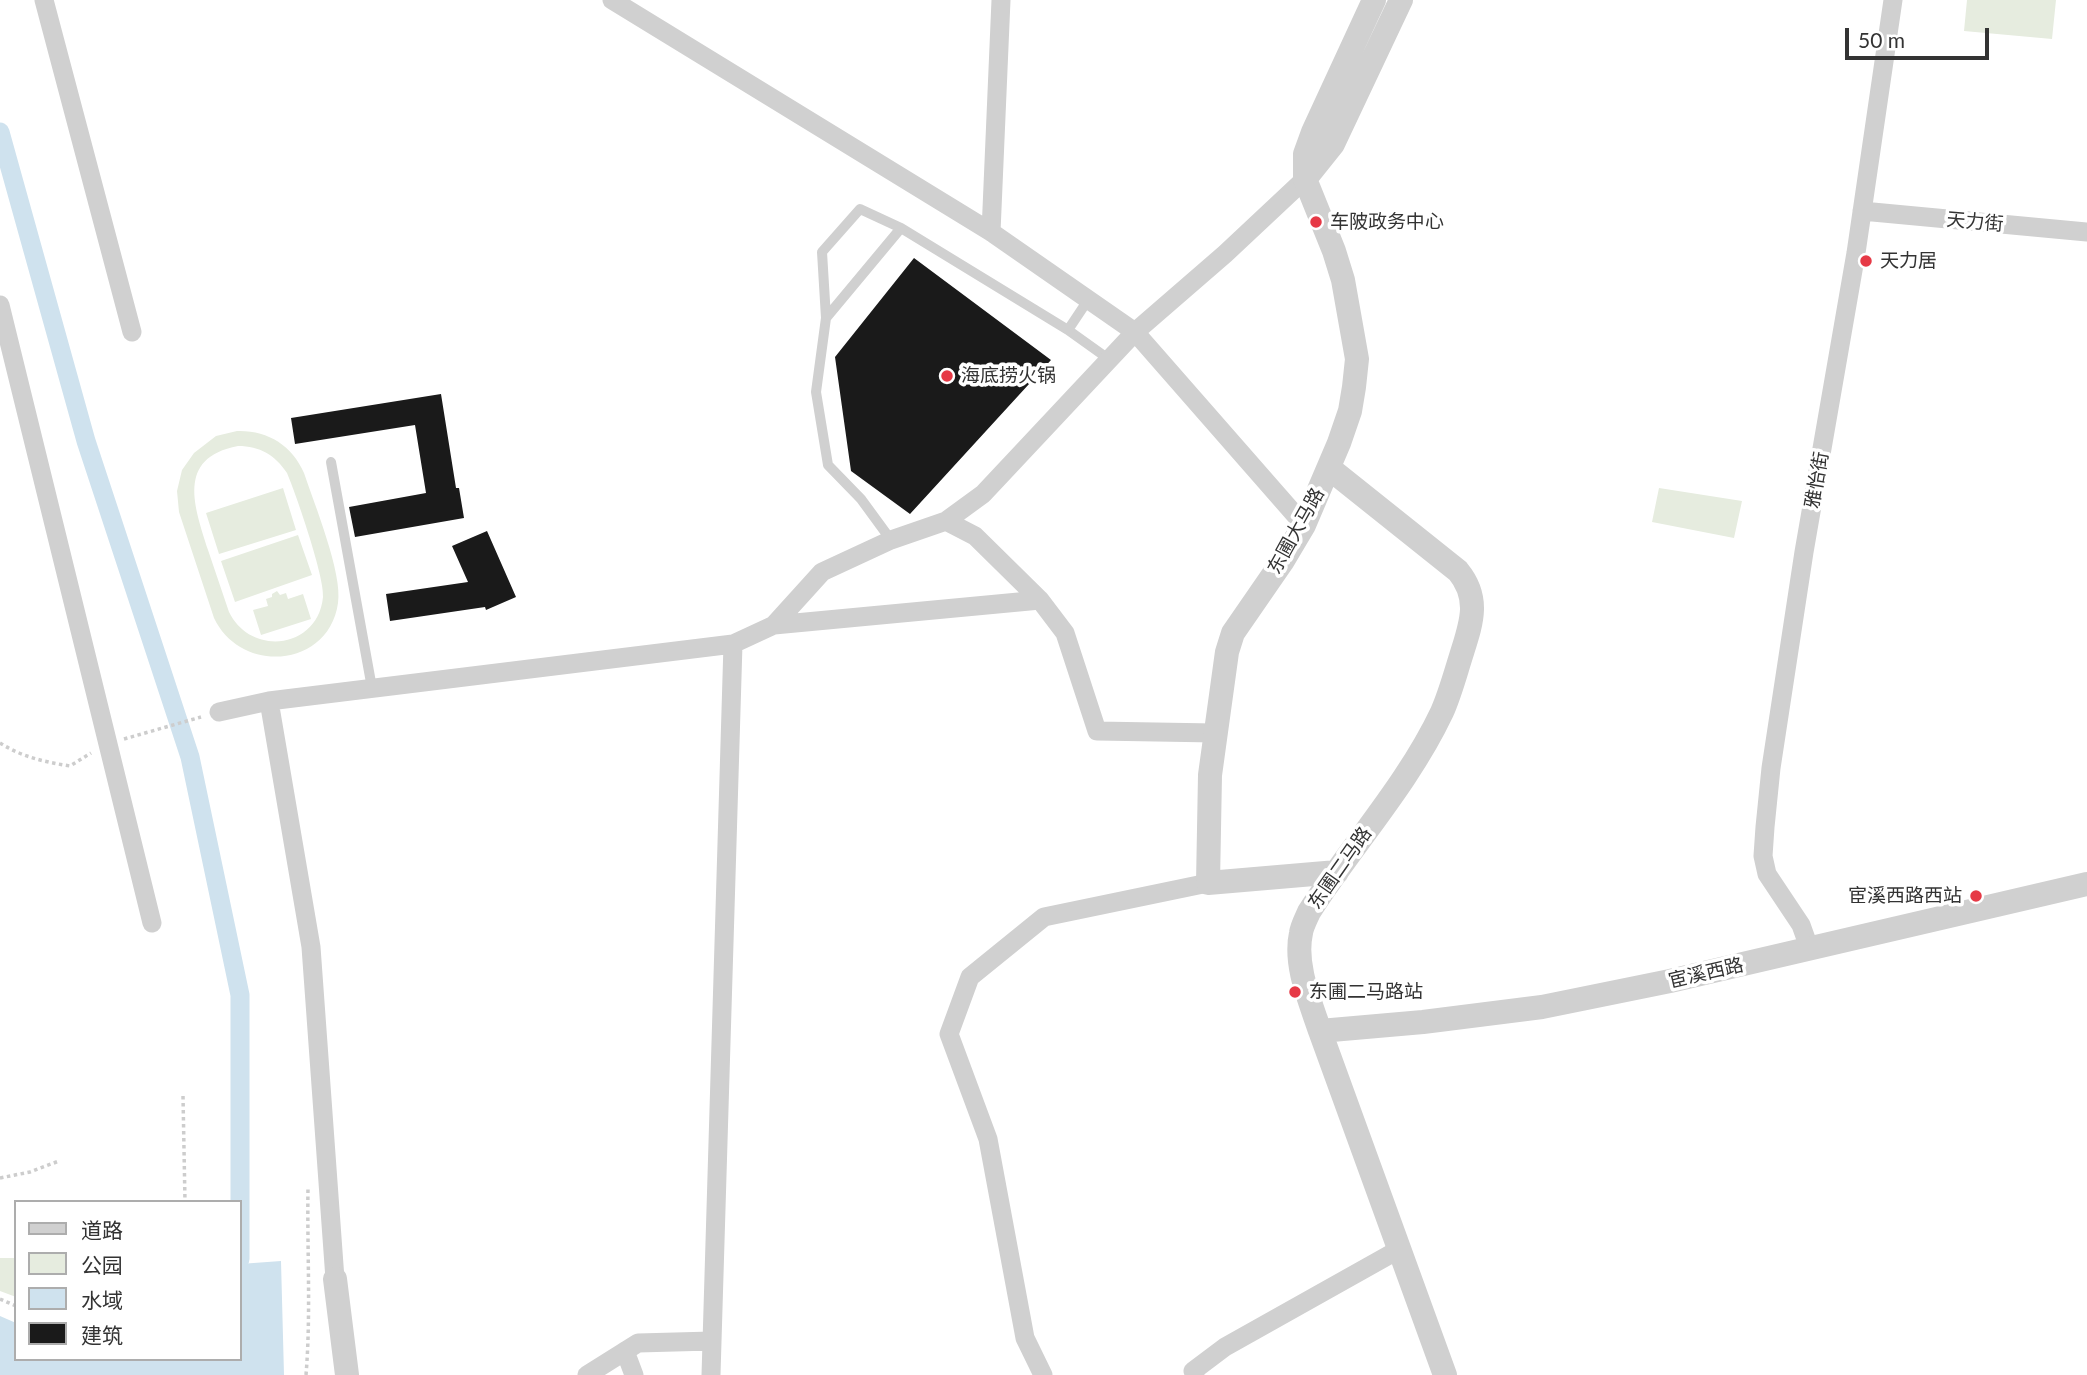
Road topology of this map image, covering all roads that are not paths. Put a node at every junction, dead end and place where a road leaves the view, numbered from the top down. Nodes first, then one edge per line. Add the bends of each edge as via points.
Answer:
1 (44, 0) edge
2 (612, 0) edge
3 (1001, 0) edge
4 (1374, 0) edge
5 (1401, 0) edge
6 (1893, 0) edge
7 (1305, 178) junction
8 (1862, 211) junction
9 (901, 228) junction
10 (991, 232) junction
11 (2087, 232) edge
12 (1088, 300) junction
13 (0, 305) edge
14 (826, 318) junction
15 (1068, 330) junction
16 (132, 332) dead end
17 (1135, 332) junction
18 (1110, 360) junction
19 (331, 462) dead end
20 (1329, 468) junction
21 (946, 521) junction
22 (1304, 525) junction
23 (891, 540) junction
24 (1040, 600) junction
25 (774, 625) junction
26 (733, 644) junction
27 (372, 688) junction
28 (269, 701) junction
29 (219, 712) road end
30 (1215, 733) junction
31 (1337, 872) junction
32 (1208, 883) junction
33 (2087, 884) edge
34 (152, 923) dead end
35 (1810, 950) junction
36 (1320, 1031) junction
37 (1398, 1250) junction
38 (335, 1279) joint
39 (712, 1341) junction
40 (625, 1351) junction
41 (348, 1375) edge
42 (587, 1375) edge
43 (634, 1375) edge
44 (711, 1375) edge
45 (1043, 1375) edge
46 (1195, 1375) edge
47 (1445, 1375) edge

1 - 16 street
2 - 10 street
3 - 10 street
4 - 7 street, 东圃大马路 via 1313,132 1305,154
5 - 7 street via 1333,144
6 - 8 street, 雅怡街
7 - 17 street
7 - 20 street, 东圃大马路 via 1343,280 1357,359 1350,411
8 - 11 street, 天力街
8 - 35 street, 雅怡街 via 1804,551 1765,827 1767,874 1801,925
9 - 14 lane
9 - 14 lane via 860,209 822,252
9 - 15 lane
10 - 12 street
12 - 15 lane
12 - 17 street
13 - 34 street
14 - 23 lane via 816,392 828,465
15 - 18 lane
17 - 18 street
17 - 22 street
18 - 21 street via 983,494
19 - 27 lane
20 - 22 street, 东圃大马路
20 - 31 street, 东圃二马路 via 1458,571 1472,596 1473,613 1452,686 1430,736
21 - 23 street
21 - 24 street via 975,536
22 - 30 street, 东圃大马路 via 1233,633
23 - 25 street via 822,572
24 - 25 street
24 - 30 street via 1065,633 1097,731
25 - 26 street
26 - 27 street
26 - 39 street
27 - 28 street
28 - 29 street
28 - 38 street via 311,947
30 - 32 street, 东圃大马路
31 - 32 street
31 - 36 street, 东圃二马路 via 1309,912 1301,933 1302,970
32 - 45 street via 1044,917 970,977 949,1034 988,1139 1025,1338
33 - 35 street, 宦溪西路
35 - 36 street, 宦溪西路 via 1542,1007
36 - 37 street, 东圃二马路
37 - 46 street via 1225,1347 1193,1371
37 - 47 street, 东圃二马路
38 - 41 street
39 - 40 street via 638,1343
39 - 44 street
40 - 42 street
40 - 43 street

